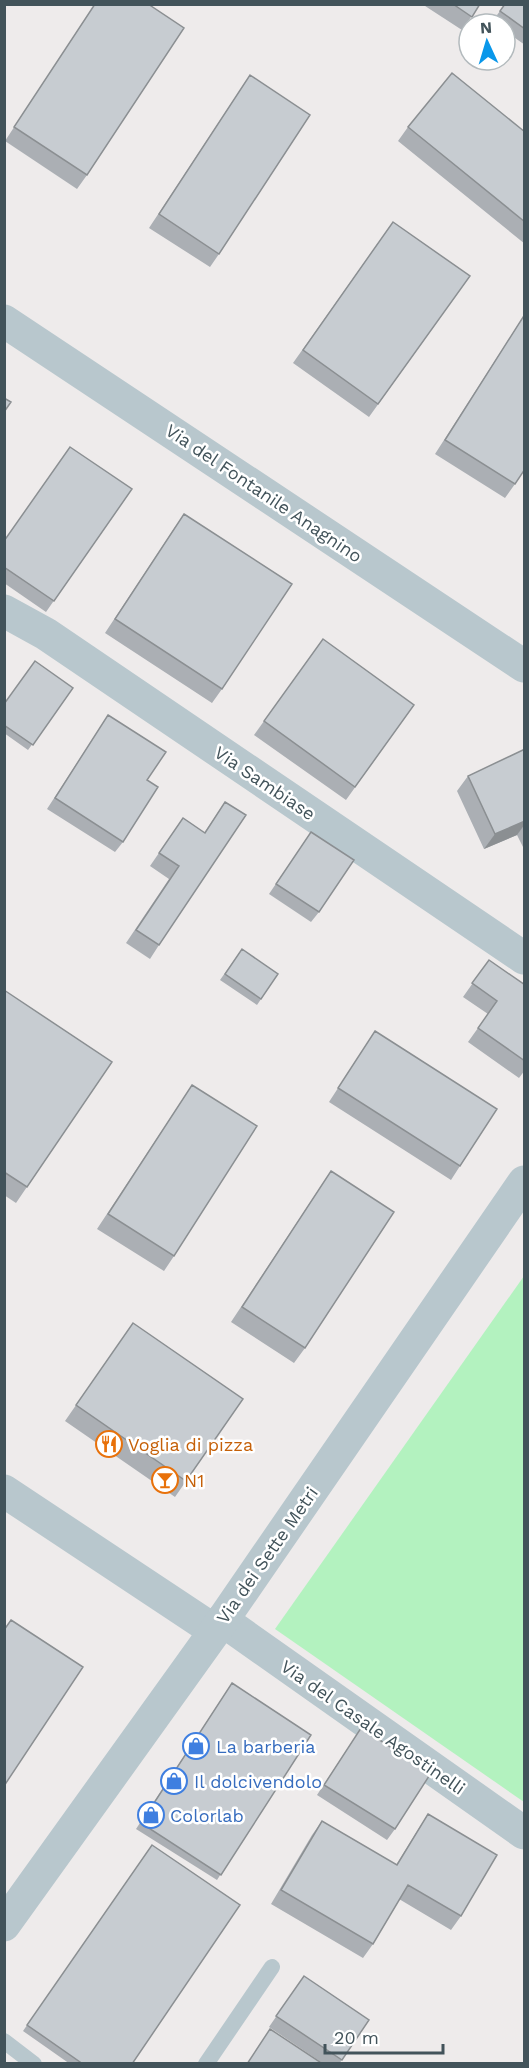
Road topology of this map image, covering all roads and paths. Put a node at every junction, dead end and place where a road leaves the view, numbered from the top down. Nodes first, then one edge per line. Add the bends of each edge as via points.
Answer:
1 (4, 321) edge
2 (4, 611) edge
3 (512, 657) edge
4 (525, 958) edge
5 (525, 1182) edge
6 (4, 1491) edge
7 (218, 1626) junction
8 (525, 1833) edge
9 (4, 1925) edge
10 (272, 1967) dead end
11 (4, 2041) edge
12 (34, 2064) edge
13 (206, 2064) edge

1 - 3 street, Via del Fontanile Anagnino
2 - 4 street, Via Sambiase via 56,641
5 - 7 street, Via dei Sette Metri
6 - 7 street, Via del Casale Agostinelli
7 - 8 street, Via del Casale Agostinelli
7 - 9 street, Via dei Sette Metri
10 - 13 lane
11 - 12 lane

